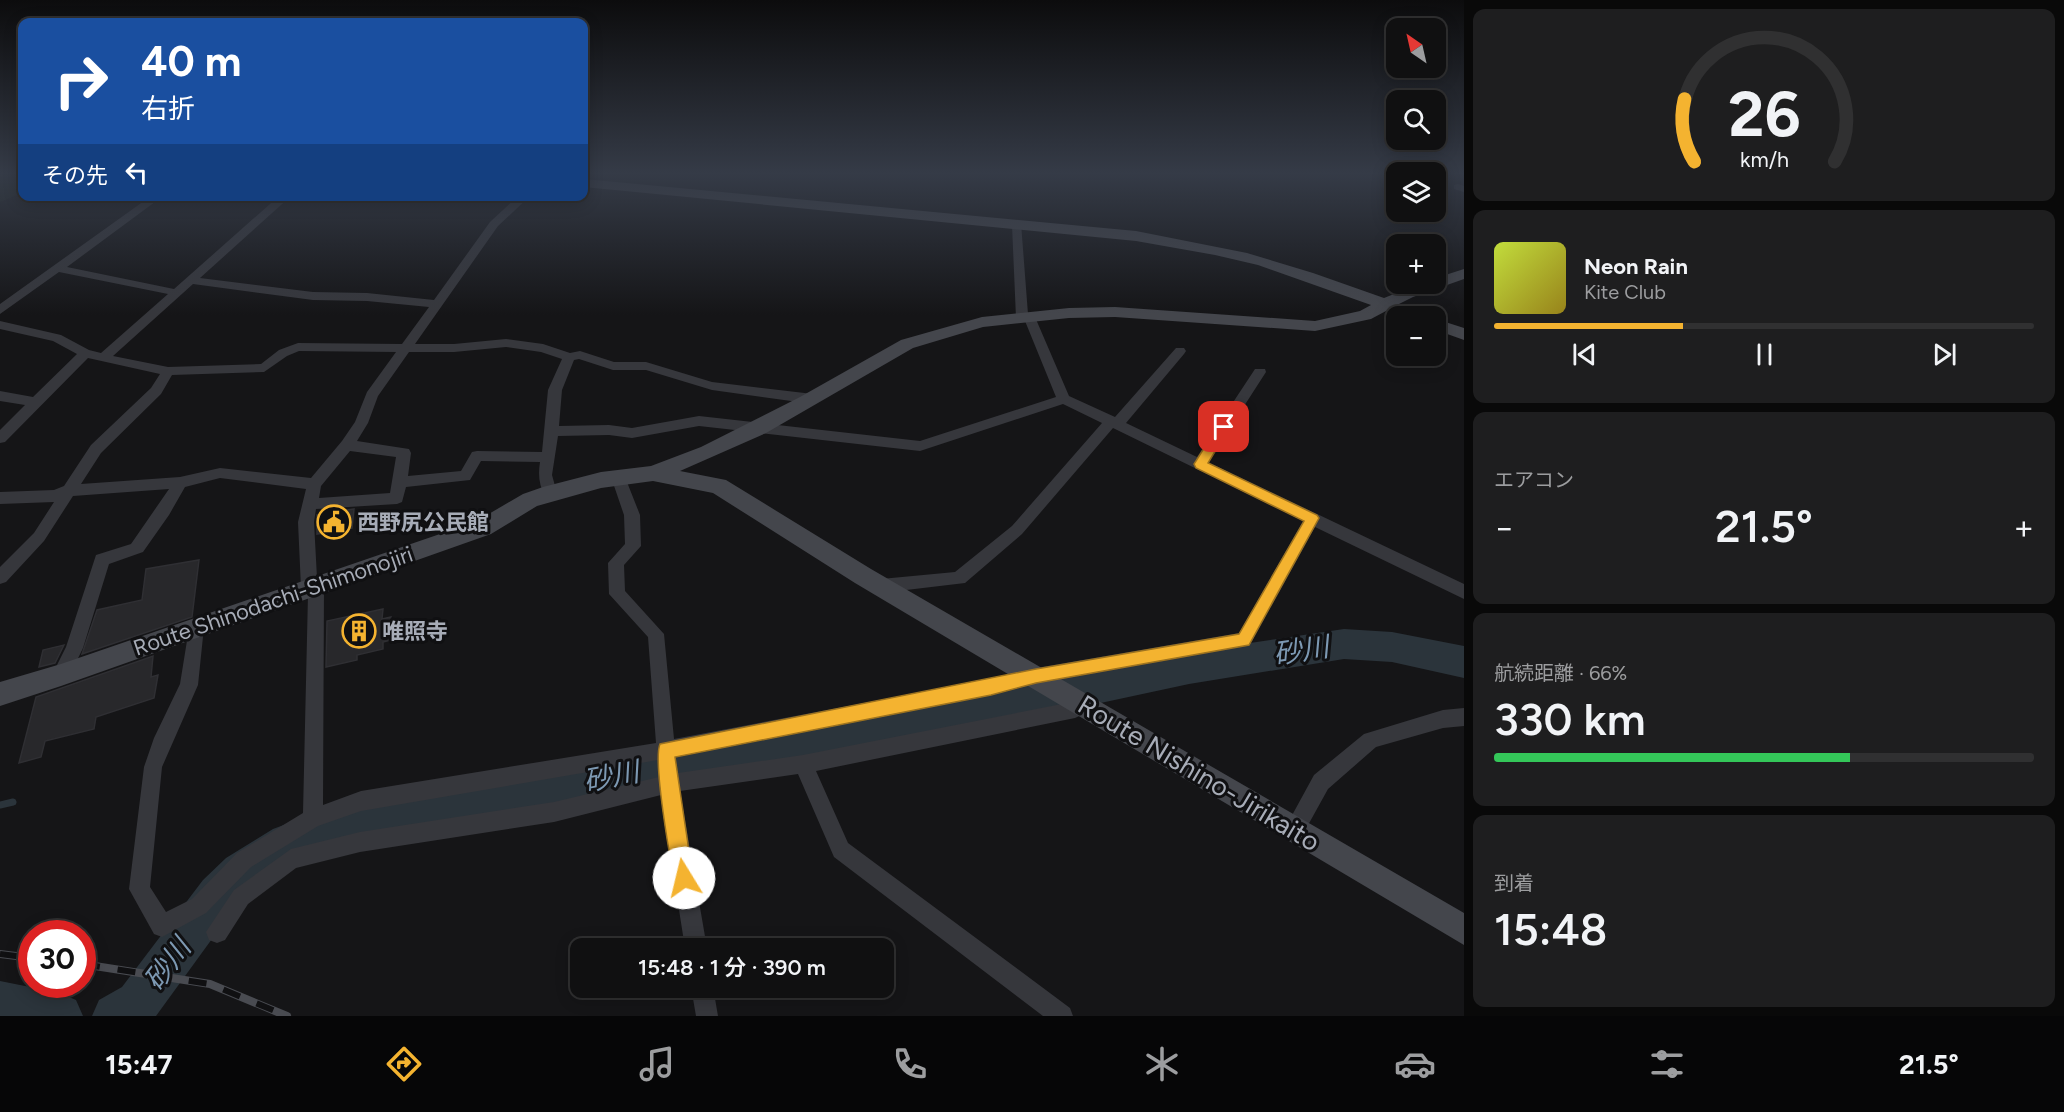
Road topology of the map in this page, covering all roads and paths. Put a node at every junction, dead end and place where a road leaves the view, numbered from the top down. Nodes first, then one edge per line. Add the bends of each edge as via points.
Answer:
1 (125, 220) edge
2 (259, 220) edge
3 (498, 220) edge
4 (970, 220) edge
5 (1017, 225) junction
6 (58, 269) junction
7 (1464, 274) edge
8 (193, 281) junction
9 (178, 292) junction
10 (439, 304) junction
11 (1384, 305) junction
12 (1387, 306) edge
13 (0, 310) edge
14 (1026, 317) junction
15 (0, 325) edge
16 (1446, 328) edge
17 (1464, 334) edge
18 (405, 347) junction
19 (1180, 351) dead end
20 (85, 353) junction
21 (569, 357) junction
22 (103, 358) junction
23 (168, 371) junction
24 (1260, 372) dead end
25 (0, 396) edge
26 (813, 399) junction
27 (1064, 399) junction
28 (36, 402) junction
29 (1114, 423) junction
30 (759, 428) junction
31 (552, 431) junction
32 (0, 438) edge
33 (347, 445) junction
34 (708, 452) junction
35 (547, 457) junction
36 (1200, 464) junction
37 (653, 472) junction
38 (618, 477) junction
39 (400, 482) junction
40 (180, 483) junction
41 (314, 484) junction
42 (719, 486) junction
43 (67, 491) junction
44 (550, 493) junction
45 (0, 498) edge
46 (310, 504) junction
47 (1312, 518) junction
48 (0, 577) edge
49 (313, 586) junction
50 (881, 586) junction
51 (1464, 592) edge
52 (196, 627) junction
53 (61, 675) junction
54 (1041, 679) junction
55 (0, 694) edge
56 (1079, 702) junction
57 (1464, 717) edge
58 (803, 764) junction
59 (667, 767) junction
60 (313, 818) junction
61 (1292, 828) junction
62 (1464, 930) edge
63 (217, 932) dead end
64 (694, 938) edge
65 (704, 998) edge
66 (706, 1016) edge
67 (1062, 1016) edge

1 - 6 street
2 - 8 street
3 - 10 street
4 - 5 main road
5 - 11 main road via 1193,245 1284,269
5 - 14 street
6 - 9 street
6 - 13 street
7 - 11 main road, Route Shinodachi-Shimonojiri
8 - 9 street
8 - 10 street via 313,296
9 - 22 street
10 - 18 street
11 - 12 main road
11 - 14 main road, Route Shinodachi-Shimonojiri via 1365,315 1315,326 1115,312
14 - 26 main road, Route Shinodachi-Shimonojiri via 982,322 907,344
14 - 27 street
15 - 20 street via 57,338
16 - 17 main road
18 - 21 street via 506,343 543,348
18 - 23 street via 298,347 264,368
18 - 33 street via 372,395
19 - 29 street
20 - 22 street
20 - 28 street
21 - 26 street via 580,355 613,366 646,366 712,386
21 - 31 street via 555,390
22 - 23 street
23 - 43 street via 156,391 96,449
24 - 36 street
25 - 28 street
26 - 30 main road, Route Shinodachi-Shimonojiri
27 - 29 street
27 - 30 street via 920,446
28 - 32 street
29 - 36 street
29 - 50 street via 1017,530 959,578
30 - 31 street via 699,421 632,433
30 - 34 main road, Route Shinodachi-Shimonojiri
31 - 35 street
33 - 39 street via 404,453
33 - 41 street
34 - 37 main road, Route Shinodachi-Shimonojiri
34 - 42 main road
35 - 39 street via 477,456 465,476
35 - 44 street via 545,475
36 - 47 street
37 - 38 main road, Route Shinodachi-Shimonojiri
37 - 42 main road, Route Nishino-Jirikaito
38 - 44 main road, Route Shinodachi-Shimonojiri
38 - 59 street via 632,515 633,546 616,563 617,594 656,634
39 - 46 street via 397,498
40 - 41 street via 220,473
40 - 43 street
40 - 53 street via 137,548 102,560 74,648
41 - 46 street
42 - 50 main road, Route Nishino-Jirikaito
43 - 45 street via 55,496
43 - 48 street via 39,537
44 - 49 main road, Route Shinodachi-Shimonojiri via 530,500 483,528
46 - 49 street via 306,550
47 - 51 street
47 - 54 street via 1244,640
49 - 52 main road, Route Shinodachi-Shimonojiri
49 - 60 street
50 - 54 main road, Route Nishino-Jirikaito
52 - 53 main road, Route Shinodachi-Shimonojiri
52 - 60 street via 189,685 153,767 140,878 139,889 162,926 198,906 244,860
53 - 55 main road, Route Shinodachi-Shimonojiri
54 - 56 main road, Route Nishino-Jirikaito
54 - 59 street via 991,687
56 - 58 street via 1075,710
56 - 61 main road, Route Nishino-Jirikaito
57 - 61 street via 1443,719 1371,740 1321,782 1295,829
58 - 59 street via 705,777
58 - 67 street via 841,850
59 - 60 street via 362,801
59 - 63 street via 554,812 360,842 291,859 241,897
59 - 64 street
61 - 62 main road, Route Nishino-Jirikaito
65 - 66 street

